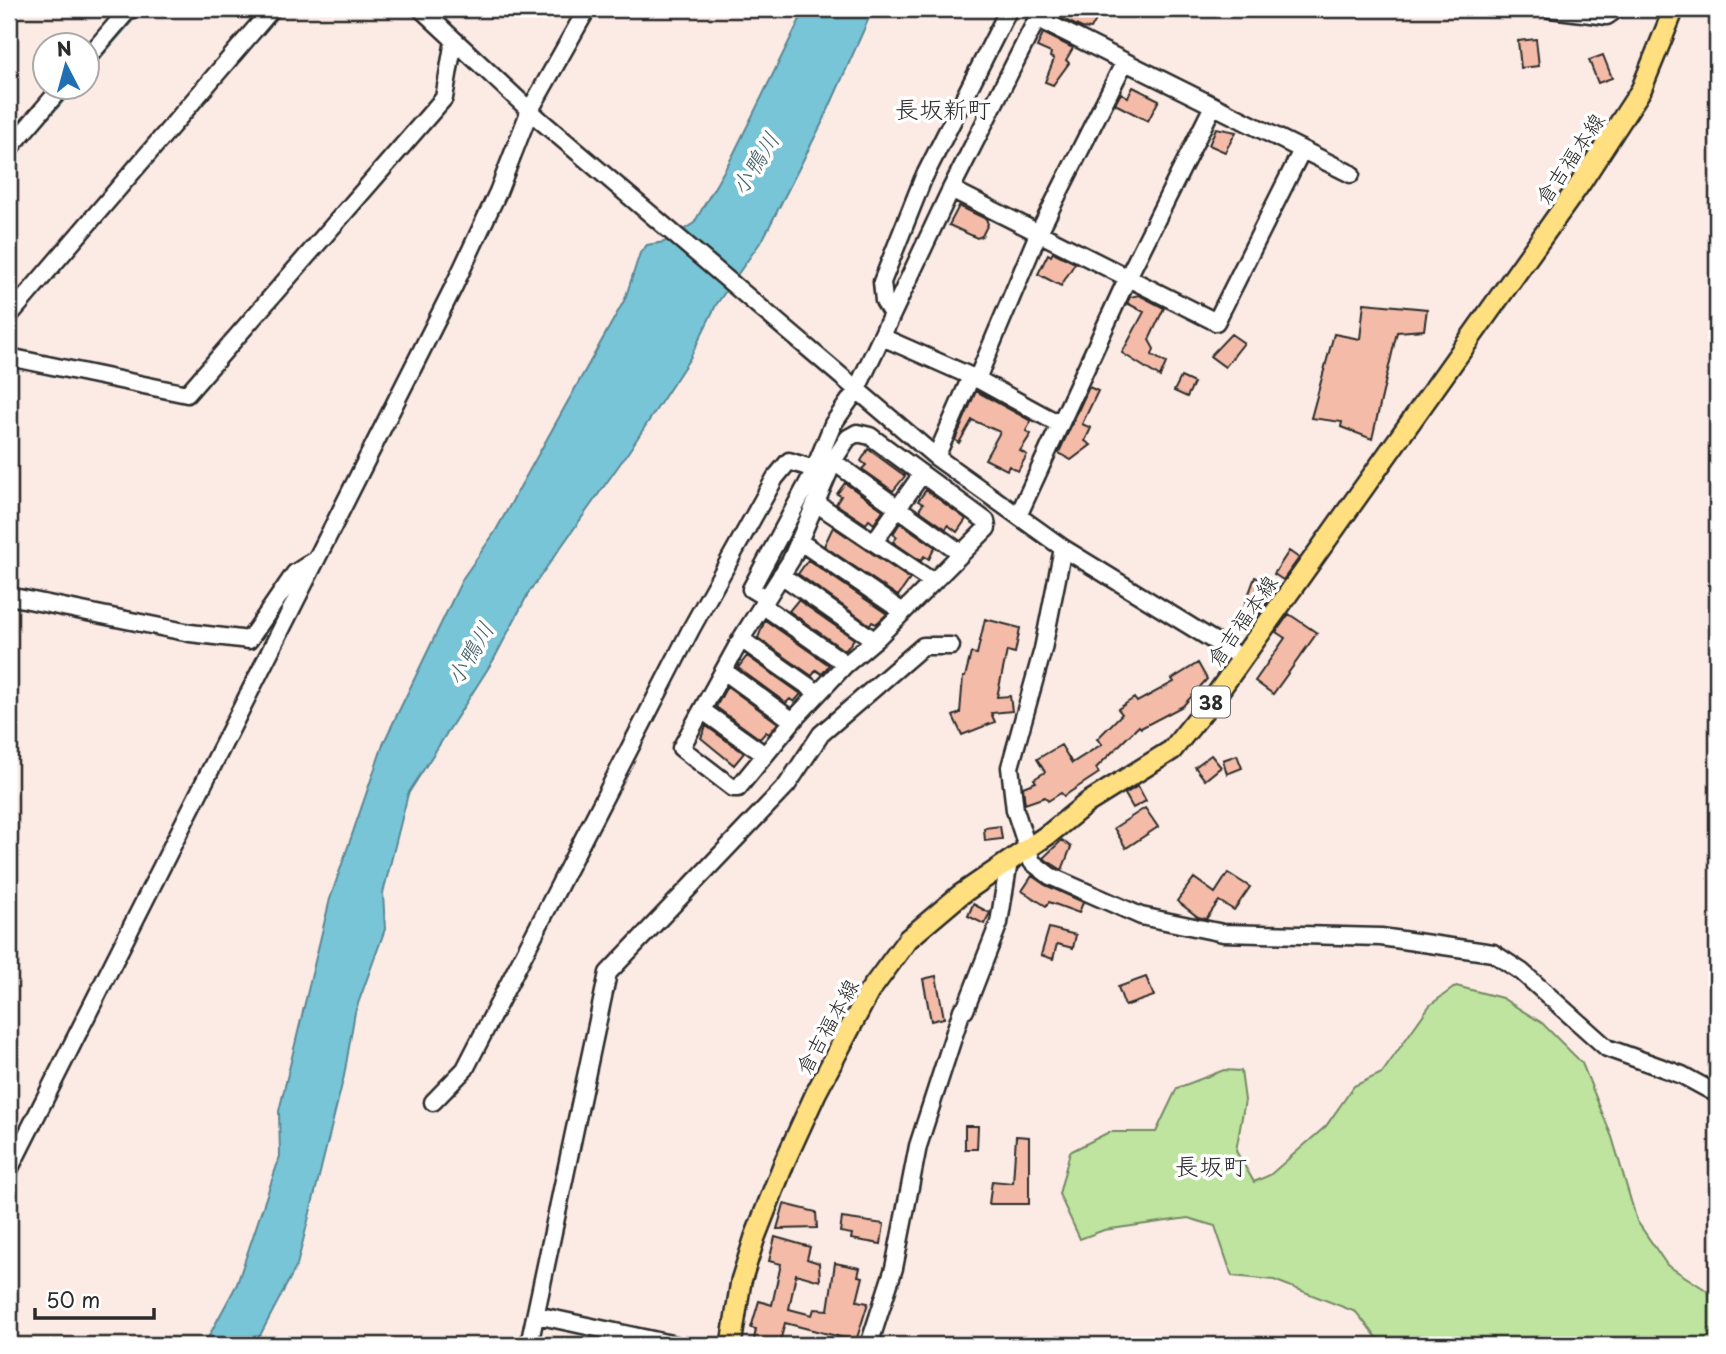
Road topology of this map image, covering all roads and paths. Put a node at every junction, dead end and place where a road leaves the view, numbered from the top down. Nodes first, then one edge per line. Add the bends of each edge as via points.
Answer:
1 (129, 9) edge
2 (272, 9) edge
3 (421, 9) edge
4 (587, 9) edge
5 (1009, 9) edge
6 (1550, 9) edge
7 (1617, 9) edge
8 (1674, 9) edge
9 (1040, 14) edge
10 (454, 40) junction
11 (102, 41) edge
12 (1124, 63) junction
13 (49, 102) edge
14 (1213, 106) junction
15 (535, 115) junction
16 (9, 149) edge
17 (1303, 150) junction
18 (1351, 174) dead end
19 (951, 189) junction
20 (1038, 234) junction
21 (1127, 279) junction
22 (892, 314) junction
23 (9, 316) edge
24 (882, 337) junction
25 (9, 357) edge
26 (974, 378) junction
27 (856, 391) junction
28 (1059, 424) junction
29 (936, 457) junction
30 (834, 462) junction
31 (814, 469) junction
32 (922, 474) junction
33 (816, 503) junction
34 (898, 508) junction
35 (1018, 516) junction
36 (799, 541) junction
37 (874, 542) junction
38 (1063, 548) junction
39 (961, 553) junction
40 (314, 560) junction
41 (782, 575) junction
42 (933, 582) junction
43 (9, 596) edge
44 (764, 601) junction
45 (903, 612) junction
46 (741, 639) junction
47 (874, 640) junction
48 (951, 646) dead end
49 (1242, 658) junction
50 (846, 664) junction
51 (724, 671) junction
52 (818, 693) junction
53 (703, 711) junction
54 (793, 721) junction
55 (765, 755) junction
56 (1027, 847) junction
57 (1009, 861) junction
58 (1717, 1094) edge
59 (433, 1102) dead end
60 (9, 1170) edge
61 (536, 1315) junction
62 (529, 1345) edge
63 (676, 1345) edge
64 (730, 1345) edge
65 (869, 1345) edge

1 - 11 street
2 - 23 street
3 - 10 street
4 - 15 street
5 - 22 street via 923,179 882,282 884,301
6 - 7 street via 1607,16
8 - 49 main road, 倉吉福本線 / 38 via 1641,90 1580,184
9 - 12 street
9 - 19 street
10 - 15 street
10 - 25 street via 444,98 187,394
12 - 14 street
12 - 20 street
13 - 16 street
14 - 17 street
14 - 21 street
15 - 27 street
15 - 40 street via 453,288
17 - 18 street
17 - 21 street via 1216,322
19 - 20 street
19 - 22 street
20 - 21 street
20 - 26 street
21 - 28 street
22 - 24 street
24 - 26 street
24 - 27 street
26 - 28 street
26 - 29 street
27 - 29 street
27 - 31 street via 833,424
28 - 35 street
29 - 35 street
30 - 32 street via 848,438 857,433 870,436
30 - 33 street
30 - 34 street
31 - 44 street via 751,589
31 - 59 street via 789,461 775,478 691,629 465,1069
32 - 34 street
32 - 39 street via 986,522 987,528
33 - 36 street
33 - 37 street
34 - 37 street
34 - 39 street
35 - 38 street
36 - 41 street
36 - 45 street
37 - 42 street
38 - 49 street
38 - 56 street via 1043,649 1010,767 1015,810
39 - 42 street
40 - 43 street via 295,573 249,640 190,633
40 - 60 street
41 - 44 street
41 - 47 street
42 - 45 street
44 - 46 street
44 - 50 street
45 - 47 street
46 - 51 street
46 - 52 street
47 - 50 street
48 - 61 street via 923,646 821,734 787,785 613,965 605,979
49 - 56 main road, 倉吉福本線 / 38 via 1172,750
50 - 52 street
51 - 53 street
51 - 54 street
52 - 54 street
53 - 55 street
53 - 55 street via 681,748 733,788 738,788
54 - 55 street
56 - 57 main road, 倉吉福本線 / 38
56 - 58 street via 1032,862 1050,876 1141,916 1223,933 1381,937 1493,953 1522,972 1607,1048 1682,1075
57 - 64 main road, 倉吉福本線 / 38 via 908,939 869,992 816,1093 755,1237 741,1281
57 - 65 street via 999,923 962,1010 918,1146 894,1268
61 - 62 street
61 - 63 street

